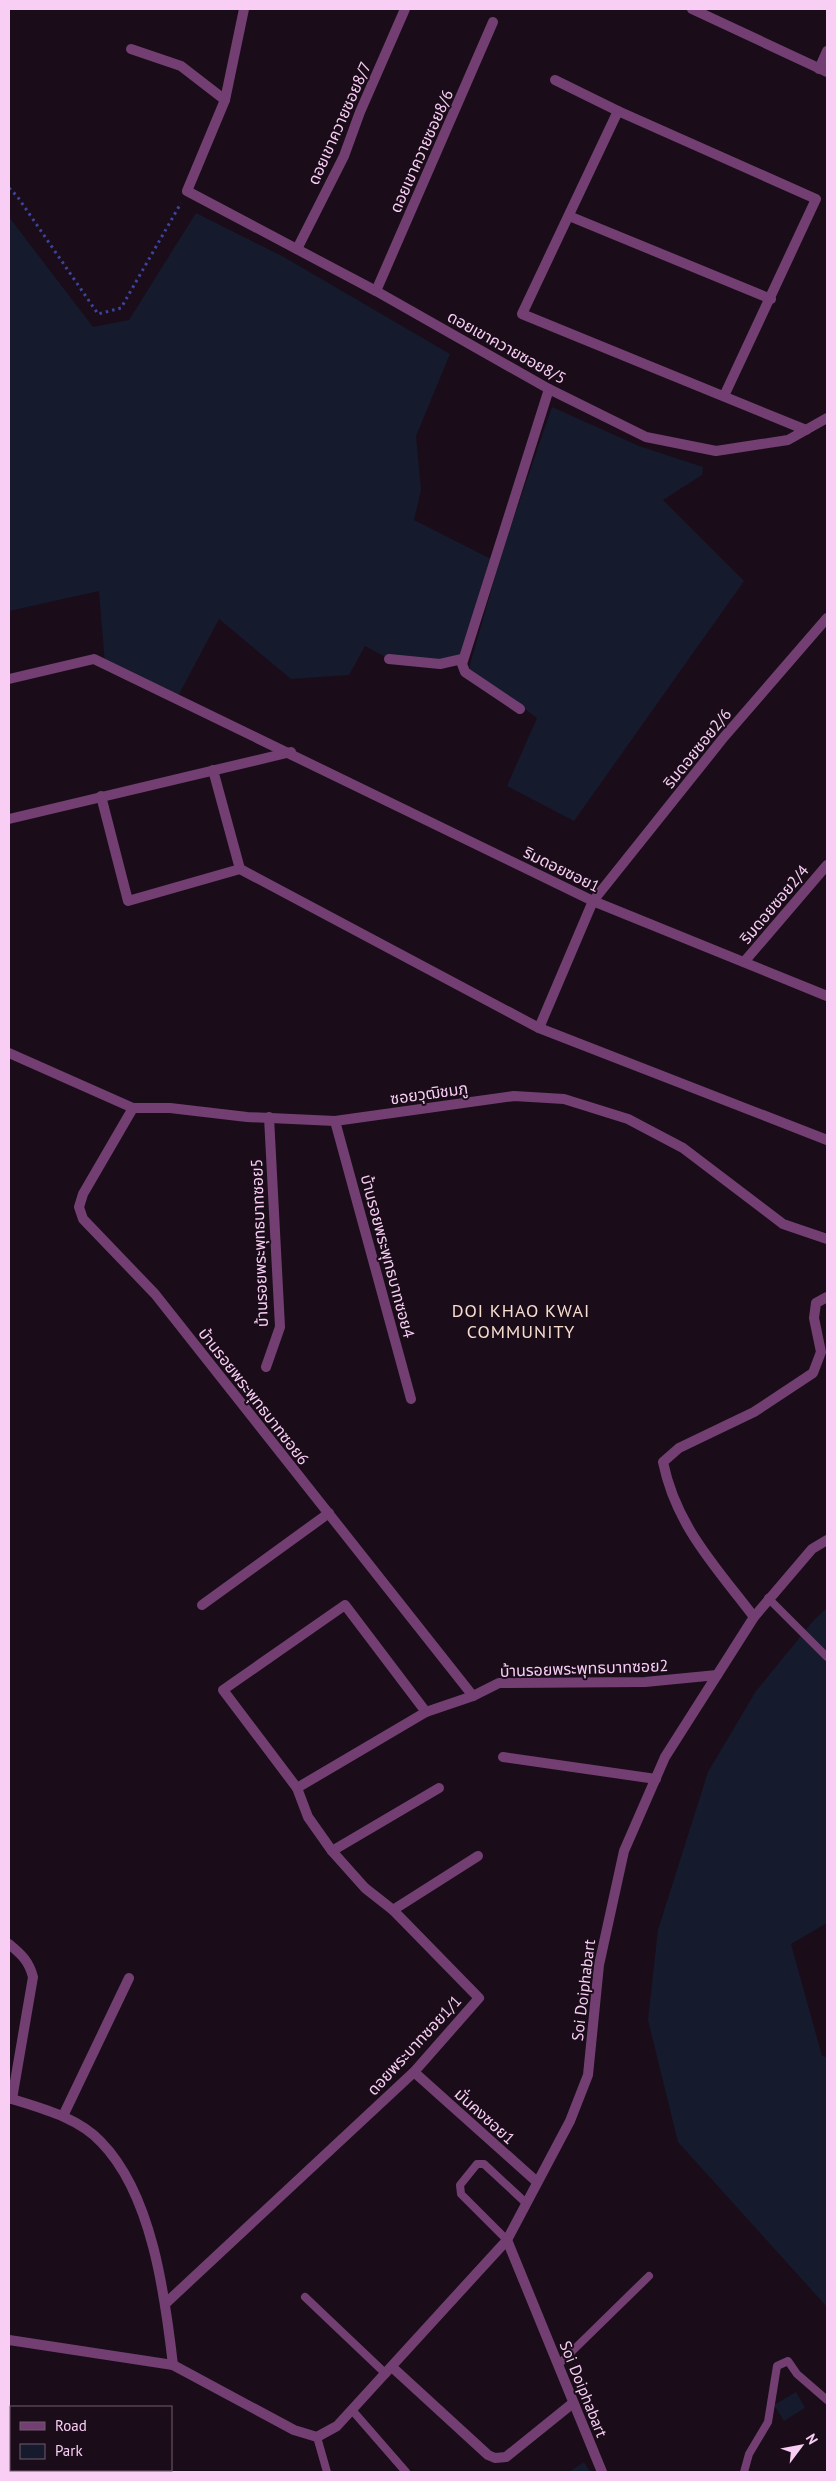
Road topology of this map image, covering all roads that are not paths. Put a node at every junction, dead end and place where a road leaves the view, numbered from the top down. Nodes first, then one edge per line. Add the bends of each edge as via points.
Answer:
1 (244, 9) edge
2 (406, 9) edge
3 (692, 9) edge
4 (493, 22) dead end
5 (131, 49) dead end
6 (827, 51) edge
7 (823, 70) edge
8 (555, 80) dead end
9 (225, 100) junction
10 (618, 110) junction
11 (569, 216) junction
12 (297, 249) junction
13 (376, 291) junction
14 (771, 299) junction
15 (549, 389) junction
16 (724, 396) junction
17 (827, 418) edge
18 (806, 430) junction
19 (827, 618) edge
20 (389, 659) dead end
21 (462, 659) junction
22 (9, 678) edge
23 (520, 709) dead end
24 (290, 752) junction
25 (213, 770) junction
26 (100, 796) junction
27 (9, 819) edge
28 (827, 865) edge
29 (240, 869) junction
30 (593, 901) junction
31 (744, 962) junction
32 (827, 996) edge
33 (539, 1028) junction
34 (9, 1053) edge
35 (133, 1108) junction
36 (269, 1117) junction
37 (335, 1121) junction
38 (827, 1140) edge
39 (827, 1239) edge
40 (827, 1297) edge
41 (266, 1366) dead end
42 (411, 1399) dead end
43 (329, 1513) junction
44 (827, 1540) edge
45 (768, 1598) junction
46 (202, 1604) dead end
47 (754, 1617) junction
48 (827, 1657) edge
49 (717, 1675) junction
50 (473, 1696) junction
51 (426, 1712) junction
52 (503, 1757) dead end
53 (656, 1779) junction
54 (297, 1788) junction
55 (439, 1788) dead end
56 (332, 1851) junction
57 (478, 1856) dead end
58 (393, 1910) junction
59 (9, 1944) edge
60 (130, 1978) dead end
61 (414, 2072) junction
62 (10, 2098) edge
63 (63, 2116) junction
64 (537, 2182) junction
65 (526, 2203) junction
66 (507, 2240) junction
67 (649, 2276) dead end
68 (305, 2297) dead end
69 (166, 2302) junction
70 (9, 2340) edge
71 (173, 2365) junction
72 (558, 2366) junction
73 (389, 2371) junction
74 (827, 2400) edge
75 (574, 2403) junction
76 (352, 2410) junction
77 (317, 2437) junction
78 (327, 2472) edge
79 (406, 2472) edge
80 (602, 2472) edge
81 (744, 2472) edge

1 - 9 street
2 - 12 street, ดอยเขาควายซอย8/7 via 344,156
3 - 7 street
4 - 13 street, ดอยเขาควายซอย8/6
5 - 9 street via 181,66
6 - 7 street
8 - 10 street
9 - 12 street, ดอยเขาควายซอย8/5 via 187,191
10 - 11 street
10 - 14 street via 816,199
11 - 14 street
11 - 16 street via 522,314
12 - 13 street, ดอยเขาควายซอย8/5
13 - 15 street, ดอยเขาควายซอย8/5
14 - 16 street
15 - 18 street, ดอยเขาควายซอย8/5 via 646,437 716,451 788,440
15 - 21 street
16 - 18 street
17 - 18 street, ดอยเขาควายซอย8/5
19 - 30 street, ริมดอยซอย2/6 via 724,736
20 - 21 street via 440,664
21 - 23 street via 465,672
22 - 24 street, ริมดอยซอย1 via 94,659
24 - 25 street
24 - 30 street, ริมดอยซอย1
25 - 26 street
25 - 29 street
26 - 27 street
26 - 29 street via 128,901
28 - 31 street, ริมดอยซอย2/4
29 - 33 street
30 - 31 street, ริมดอยซอย1
30 - 33 street, ริมดอยซอย2/6
31 - 32 street, ริมดอยซอย1
33 - 38 street
34 - 35 street, ซอยวุฒิชมภู
35 - 36 street, ซอยวุฒิชมภู
35 - 43 street, บ้านรอยพระพุทธบาทซอย6 via 83,1194 79,1207 83,1219 155,1294
36 - 37 street, ซอยวุฒิชมภู
36 - 41 street, บ้านรอยพระพุทธบาทซอย5 via 280,1327
37 - 39 street, ซอยวุฒิชมภู via 514,1096 564,1099 628,1119 684,1148 783,1224
37 - 42 street, บ้านรอยพระพุทธบาทซอย4
40 - 47 street via 816,1303 814,1318 821,1352 814,1373 754,1412 679,1448 663,1462 669,1489 690,1534
43 - 46 street
43 - 50 street, บ้านรอยพระพุทธบาทซอย6
44 - 45 street, Soi Doiphabart via 812,1550
45 - 47 street, Soi Doiphabart
45 - 48 lane
47 - 49 street, Soi Doiphabart
49 - 50 street, บ้านรอยพระพุทธบาทซอย2 via 645,1682 499,1683
49 - 53 street, Soi Doiphabart via 665,1757
50 - 51 street, บ้านรอยพระพุทธบาทซอย2
51 - 54 street, บ้านรอยพระพุทธบาทซอย2
51 - 54 street, ดอยพระบาทซอย1/1 via 345,1605 223,1690
52 - 53 street
53 - 64 street, Soi Doiphabart via 624,1851 599,1965 588,2075 570,2122
54 - 56 street, ดอยพระบาทซอย1/1 via 308,1817
55 - 56 street
56 - 58 street, ดอยพระบาทซอย1/1 via 365,1888
57 - 58 street
58 - 61 street, ดอยพระบาทซอย1/1 via 479,1998
59 - 62 street via 30,1965 33,1977
60 - 63 street
61 - 64 street, มั่นคงซอย1
61 - 69 street, ดอยพระบาทซอย1/1
62 - 63 street
63 - 69 street via 101,2142 123,2173 137,2200 154,2248
64 - 65 street, Soi Doiphabart
65 - 66 street, Soi Doiphabart
65 - 66 lane via 484,2164 477,2164 460,2185 461,2194
66 - 72 street, Soi Doiphabart
66 - 73 street
67 - 72 lane
68 - 73 lane
69 - 71 street
70 - 71 street
71 - 77 street via 294,2430
72 - 75 street, Soi Doiphabart
73 - 75 street via 495,2458 506,2457
73 - 76 street
74 - 81 lane via 797,2374 788,2361 777,2366 768,2422 749,2454
75 - 80 street, Soi Doiphabart
76 - 77 street via 337,2426
76 - 79 lane
77 - 78 lane

